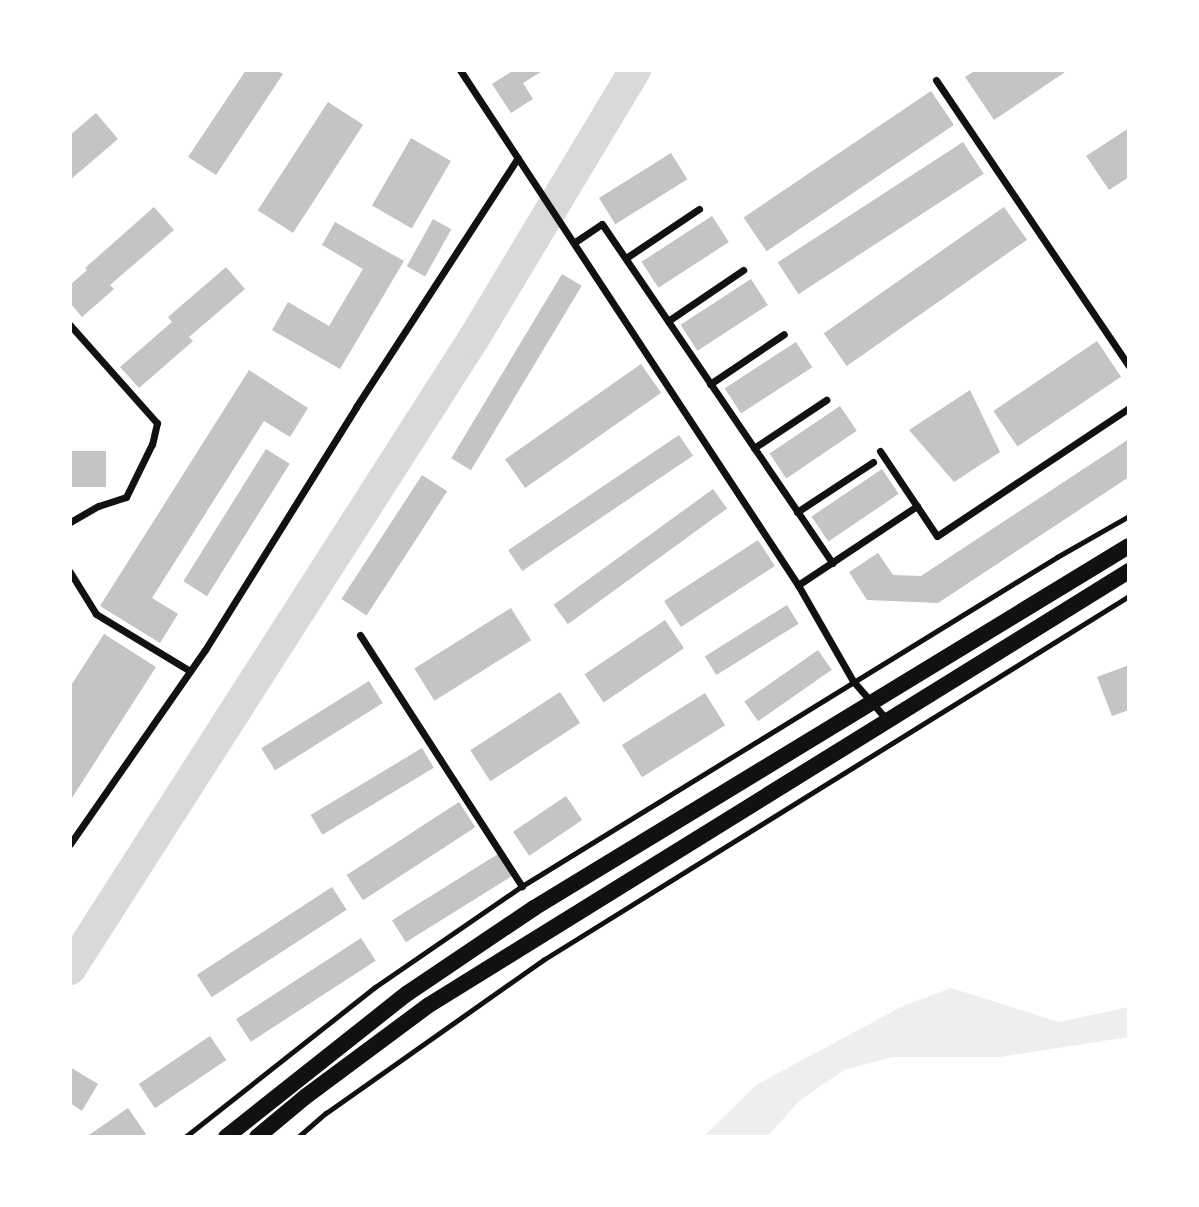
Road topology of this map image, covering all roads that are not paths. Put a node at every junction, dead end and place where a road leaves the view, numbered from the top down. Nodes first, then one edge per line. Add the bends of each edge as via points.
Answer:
1 (460, 70) edge
2 (936, 80) dead end
3 (518, 158) junction
4 (699, 209) dead end
5 (575, 242) junction
6 (625, 258) junction
7 (743, 270) dead end
8 (668, 321) junction
9 (70, 325) edge
10 (784, 334) dead end
11 (1129, 366) edge
12 (710, 384) junction
13 (826, 400) dead end
14 (1129, 408) edge
15 (754, 449) junction
16 (880, 451) dead end
17 (873, 462) dead end
18 (917, 506) junction
19 (797, 512) junction
20 (1129, 516) edge
21 (70, 522) edge
22 (1129, 546) edge
23 (832, 563) junction
24 (1129, 571) edge
25 (70, 572) edge
26 (798, 585) junction
27 (1129, 596) edge
28 (360, 635) dead end
29 (190, 671) junction
30 (853, 681) junction
31 (873, 702) junction
32 (888, 721) junction
33 (70, 844) edge
34 (522, 886) junction
35 (186, 1137) edge
36 (226, 1137) edge
37 (257, 1137) edge
38 (298, 1137) edge

1 - 3 street
2 - 11 street
3 - 5 street
3 - 29 street
4 - 6 street
5 - 6 street via 602,223
5 - 26 street
6 - 8 street
7 - 8 street
8 - 12 street
9 - 21 street via 157,423 127,497
10 - 12 street
12 - 15 street
13 - 15 street
14 - 18 street via 937,536
15 - 19 street
16 - 18 street
17 - 19 street
18 - 23 street
19 - 23 street
20 - 30 lane
22 - 31 main road
23 - 26 street
24 - 32 main road
25 - 29 street via 96,614
26 - 30 street
27 - 38 lane via 543,960
28 - 34 street
29 - 33 street
30 - 31 street
30 - 34 lane
31 - 32 street
31 - 36 main road via 534,908 408,993
32 - 37 main road via 429,1005
34 - 35 lane via 375,987

